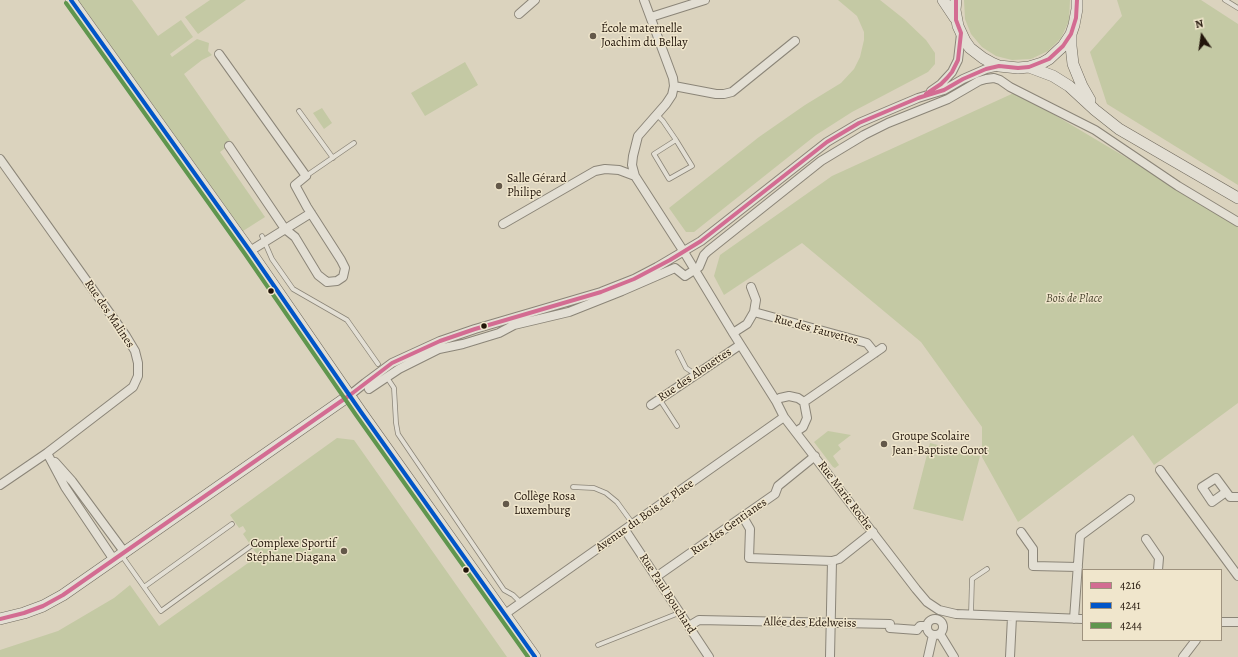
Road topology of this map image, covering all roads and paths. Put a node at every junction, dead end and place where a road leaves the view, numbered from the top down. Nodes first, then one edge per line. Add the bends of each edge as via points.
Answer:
1 (71, 0) edge
2 (535, 0) edge
3 (644, 0) edge
4 (705, 0) edge
5 (943, 0) edge
6 (956, 0) edge
7 (1077, 0) edge
8 (1225, 0) edge
9 (1238, 8) edge
10 (519, 14) dead end
11 (651, 17) junction
12 (956, 20) junction
13 (961, 34) junction
14 (1071, 34) junction
15 (795, 41) dead end
16 (219, 54) dead end
17 (999, 66) junction
18 (1030, 67) junction
19 (674, 86) junction
20 (918, 98) junction
21 (1095, 110) junction
22 (299, 111) dead end
23 (657, 115) junction
24 (676, 140) junction
25 (354, 143) dead end
26 (229, 146) dead end
27 (333, 158) junction
28 (0, 159) edge
29 (306, 176) junction
30 (635, 176) junction
31 (1238, 198) edge
32 (311, 213) junction
33 (1238, 222) edge
34 (503, 224) dead end
35 (285, 229) junction
36 (263, 238) junction
37 (250, 251) junction
38 (684, 252) junction
39 (695, 269) junction
40 (751, 287) dead end
41 (754, 312) junction
42 (733, 333) junction
43 (740, 345) junction
44 (678, 352) dead end
45 (378, 364) dead end
46 (696, 374) junction
47 (388, 379) dead end
48 (369, 389) dead end
49 (350, 395) junction
50 (660, 400) junction
51 (776, 401) junction
52 (804, 402) junction
53 (651, 405) dead end
54 (784, 417) junction
55 (677, 426) dead end
56 (797, 431) junction
57 (47, 453) junction
58 (815, 456) junction
59 (1160, 470) dead end
60 (0, 485) edge
61 (573, 487) dead end
62 (1226, 492) dead end
63 (1238, 497) edge
64 (1130, 499) dead end
65 (743, 517) junction
66 (232, 524) dead end
67 (633, 524) junction
68 (625, 530) junction
69 (873, 532) junction
70 (1020, 532) dead end
71 (1146, 539) dead end
72 (251, 546) dead end
73 (120, 557) junction
74 (832, 561) junction
75 (1078, 567) junction
76 (987, 569) dead end
77 (1158, 569) edge
78 (1238, 576) edge
79 (656, 577) junction
80 (144, 587) junction
81 (521, 603) junction
82 (939, 610) junction
83 (680, 612) junction
84 (505, 614) junction
85 (971, 614) junction
86 (1012, 617) junction
87 (1079, 619) edge
88 (0, 620) edge
89 (937, 620) junction
90 (1222, 622) edge
91 (1238, 622) edge
92 (831, 623) junction
93 (689, 626) junction
94 (927, 626) junction
95 (936, 634) junction
96 (1195, 641) edge
97 (598, 646) dead end
98 (535, 657) edge
99 (709, 657) edge
100 (830, 657) edge
101 (928, 657) edge
102 (954, 657) edge
103 (1010, 657) edge
104 (1183, 657) edge

1 - 37 street
2 - 10 street
3 - 11 street
4 - 11 street
5 - 12 street
6 - 12 street
7 - 14 street via 1076,18
8 - 9 lane
11 - 19 street
12 - 13 street
13 - 17 street via 976,53
13 - 20 street via 958,60 952,72 941,84
14 - 18 street via 1058,51 1042,63
14 - 21 street via 1074,64
15 - 19 street via 732,92 716,94
16 - 29 street
17 - 18 street
17 - 20 street via 963,79 944,90
18 - 21 street via 1069,86
19 - 23 street via 672,95
20 - 38 street via 859,123 827,142
21 - 31 street via 1119,129
22 - 27 lane
23 - 24 lane
23 - 30 street via 638,136 632,165
24 - 24 lane via 692,166 670,179 654,154
25 - 27 lane
26 - 35 street
27 - 29 lane
28 - 57 street, Rue des Malines via 126,336 135,351 138,363 138,376 133,387
29 - 32 street via 296,185
30 - 34 street via 619,170 595,171
30 - 38 street, Rue Marie Roche
32 - 35 street
32 - 35 street via 345,268 343,277 337,281 327,282 318,276 295,237
33 - 39 street via 1178,186 1095,130 994,78 979,81 948,99 864,135 821,161 708,251 699,267
35 - 36 street
36 - 37 street
36 - 45 lane via 272,259 293,289 347,320
37 - 49 street
38 - 39 street, Rue Marie Roche
38 - 49 street via 634,279 601,292 440,341 392,363
39 - 42 street, Rue Marie Roche
39 - 48 street via 685,276 675,268 569,312 509,326 499,333 439,349
40 - 41 street via 756,300
41 - 42 street via 746,324
41 - 52 street, Rue des Fauvettes via 867,343 878,351
42 - 43 street, Rue Marie Roche
43 - 46 street, Rue des Alouettes
43 - 51 street, Rue Marie Roche
44 - 46 lane via 686,368
46 - 50 street, Rue des Alouettes
47 - 81 lane via 394,388 398,434 504,590
49 - 73 street
49 - 84 street
50 - 53 street, Rue des Alouettes
50 - 55 lane
51 - 52 street via 789,396
51 - 54 street, Rue Marie Roche
52 - 56 street via 807,418
54 - 56 street, Rue Marie Roche
54 - 67 street, Avenue du Bois de Place
56 - 58 street, Rue Marie Roche
57 - 60 street, Rue des Malines
57 - 73 street via 72,481
57 - 73 street via 65,487
58 - 65 street, Rue des Gentianes via 778,486 775,494
58 - 69 street, Rue Marie Roche
59 - 78 street
61 - 67 lane via 594,488 606,493
62 - 63 street via 1230,497
64 - 75 street via 1080,536
65 - 74 street via 750,529 749,558
65 - 79 street, Rue des Gentianes
66 - 80 lane
67 - 68 street, Avenue du Bois de Place
68 - 79 street, Rue Paul Bouchard
68 - 81 street, Avenue du Bois de Place
69 - 74 street via 839,559
69 - 82 street, Rue Marie Roche via 927,602
70 - 75 street via 1033,549 1033,566
71 - 77 street via 1158,558
72 - 80 lane via 161,611
73 - 80 lane
73 - 88 street via 43,606
74 - 92 street
75 - 87 street
76 - 85 lane via 972,580
79 - 83 street, Rue Paul Bouchard
81 - 84 street, Avenue du Bois de Place
82 - 85 street, Rue Marie Roche
82 - 89 street
83 - 93 street, Rue Paul Bouchard
83 - 97 lane
84 - 98 street
85 - 86 street, Rue Marie Roche
86 - 87 street, Rue Marie Roche
86 - 103 street
89 - 94 street via 931,621
89 - 95 street via 942,623 943,629
90 - 91 street
92 - 93 street, Allée des Edelweiss via 699,620
92 - 94 street, Allée des Edelweiss via 890,624 890,628 917,630 920,626
92 - 100 street
93 - 99 street, Rue Paul Bouchard
94 - 95 street via 929,632
95 - 101 street
95 - 102 street
96 - 104 street

